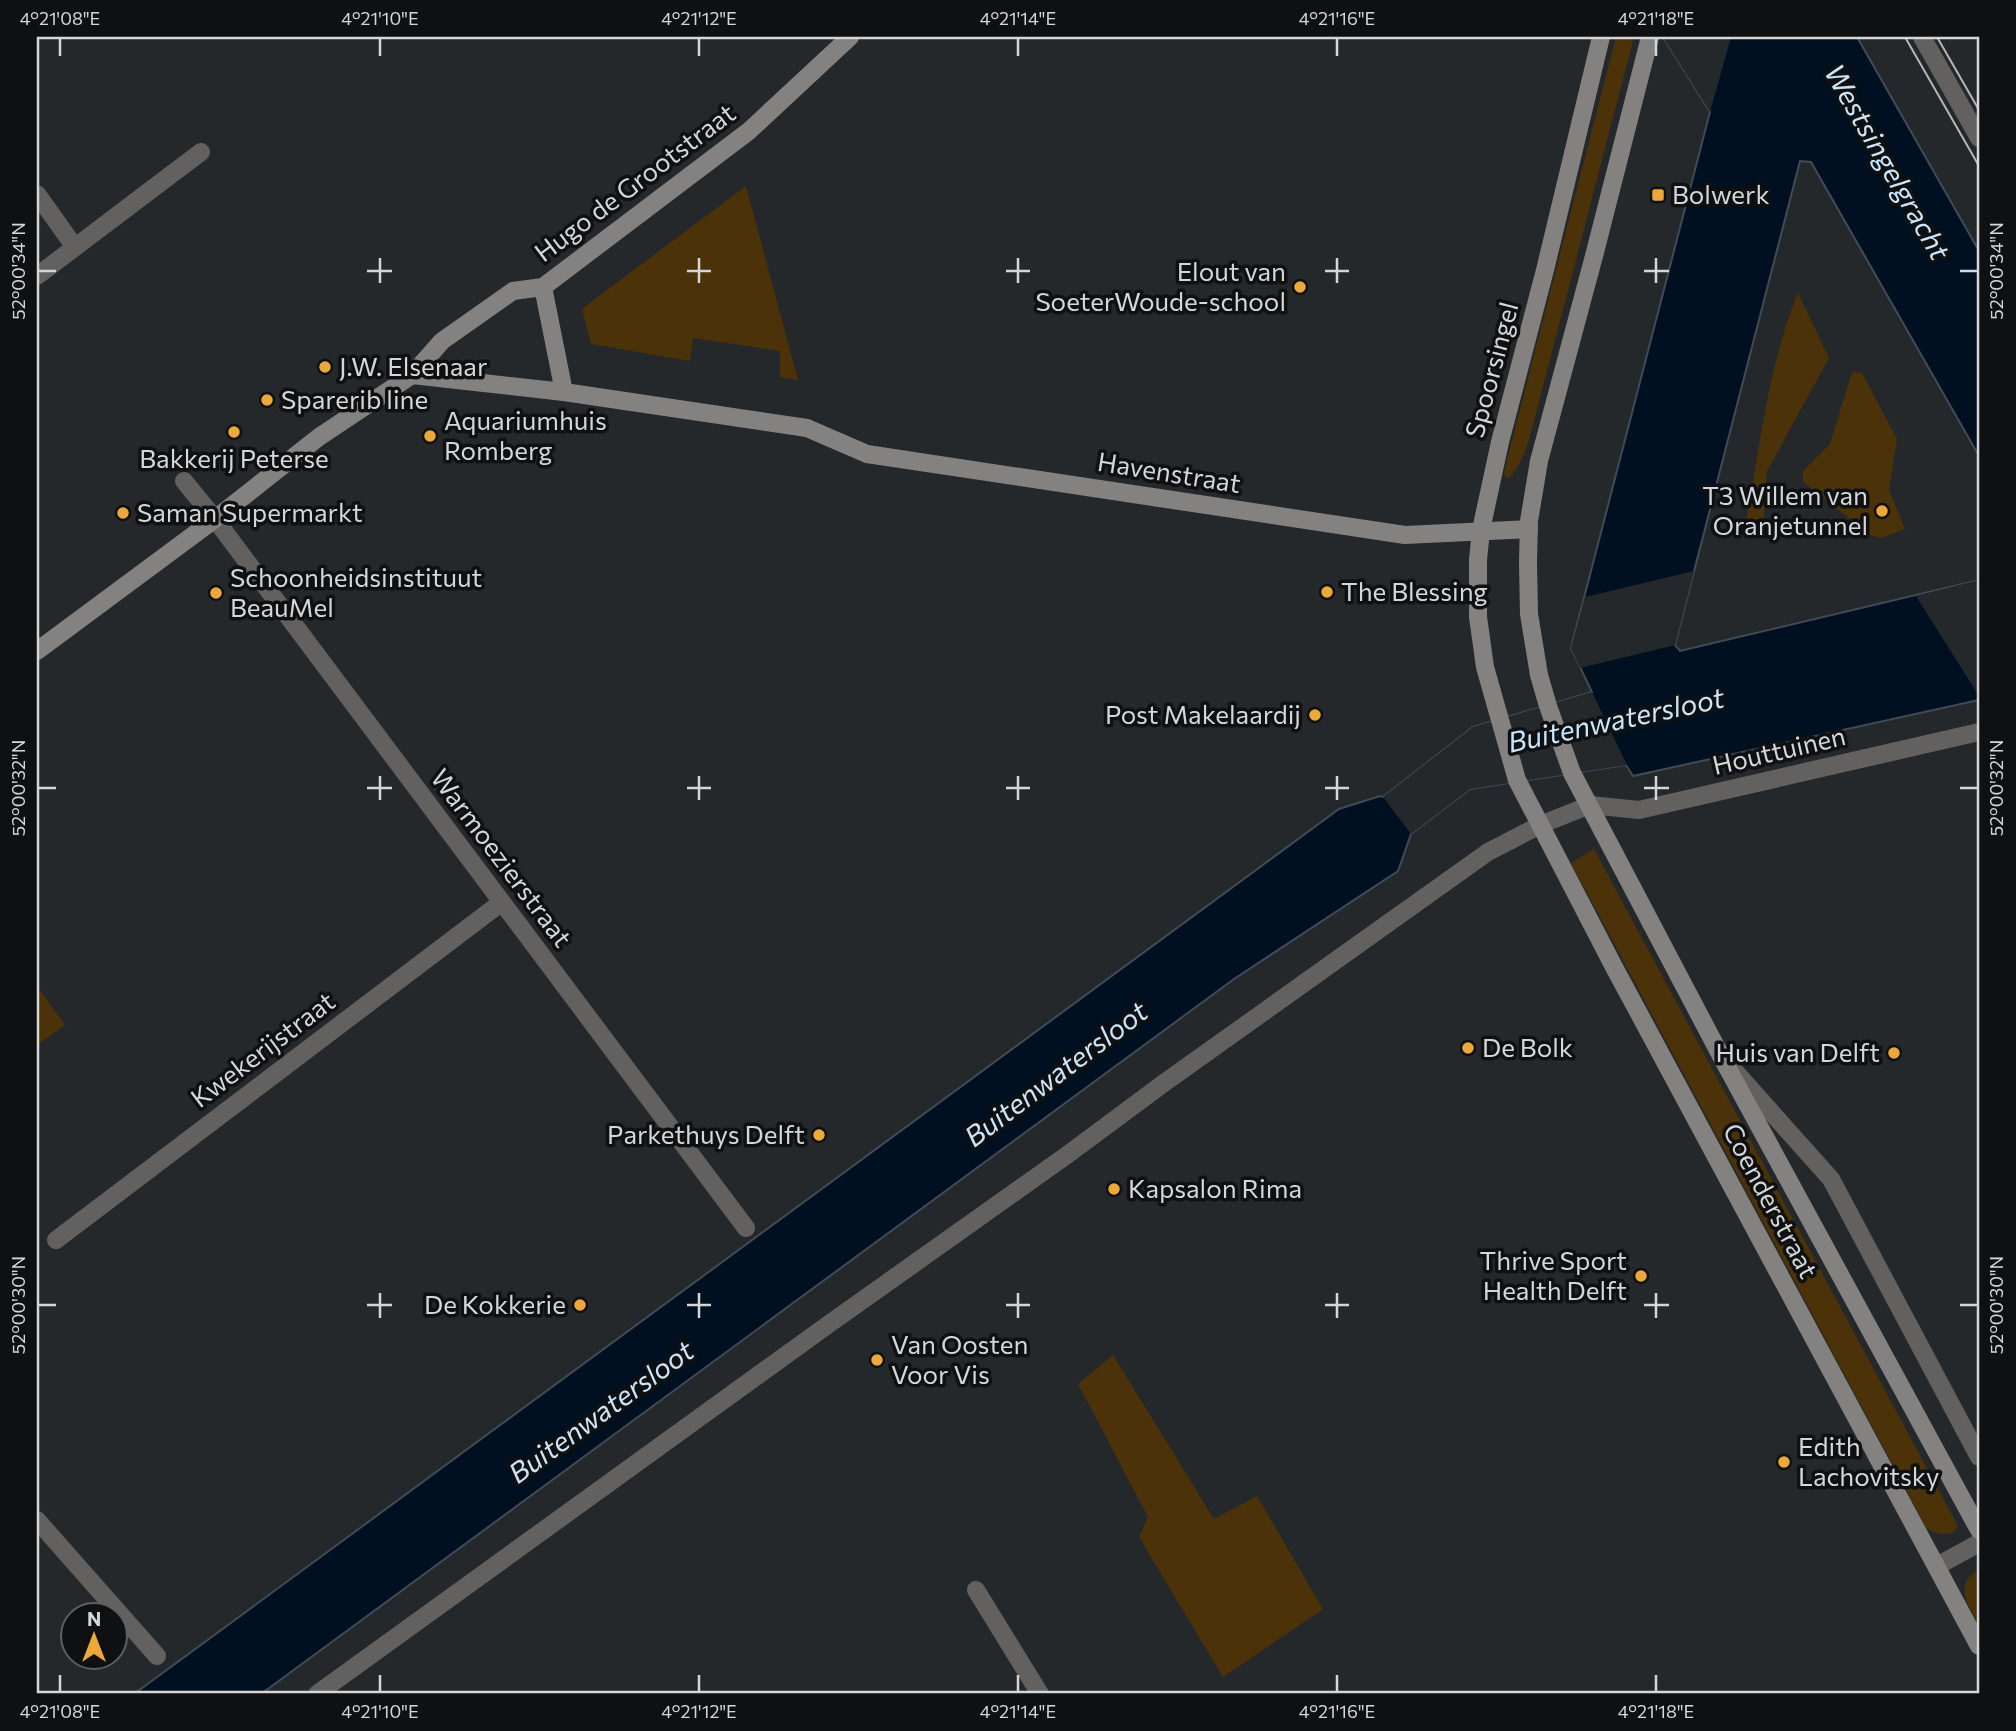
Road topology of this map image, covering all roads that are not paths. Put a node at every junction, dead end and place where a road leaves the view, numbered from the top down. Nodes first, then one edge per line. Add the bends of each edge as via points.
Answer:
1 (850, 37) edge
2 (1601, 37) edge
3 (1650, 37) edge
4 (1922, 37) edge
5 (1979, 138) edge
6 (201, 152) dead end
7 (37, 194) edge
8 (74, 246) junction
9 (37, 276) edge
10 (543, 287) junction
11 (412, 375) junction
12 (564, 392) junction
13 (184, 481) dead end
14 (215, 519) junction
15 (1529, 529) junction
16 (1481, 530) junction
17 (37, 651) edge
18 (1979, 732) edge
19 (1517, 780) joint
20 (1590, 805) junction
21 (1540, 825) junction
22 (502, 902) junction
23 (1721, 1056) junction
24 (746, 1228) dead end
25 (56, 1240) dead end
26 (1979, 1458) edge
27 (37, 1520) edge
28 (1979, 1531) edge
29 (1979, 1543) edge
30 (1937, 1566) junction
31 (976, 1590) dead end
32 (1979, 1646) edge
33 (157, 1656) dead end
34 (317, 1694) edge
35 (1040, 1694) edge

1 - 10 street, Hugo de Grootstraat via 749,131
2 - 16 street, Spoorsingel
3 - 15 street via 1539,461
4 - 5 street
6 - 8 street
7 - 8 street
8 - 9 street
10 - 11 street, Hugo de Grootstraat via 513,291 442,341
10 - 12 street
11 - 12 street, Havenstraat
11 - 14 street, Hugo de Grootstraat via 319,437
12 - 16 street, Havenstraat via 807,428 880,456 1405,535
13 - 14 street, Warmoezierstraat
14 - 17 street, Hugo de Grootstraat
14 - 22 street, Warmoezierstraat
15 - 16 street, Havenstraat
15 - 20 street, Coenderstraat via 1530,619 1539,675 1572,773
16 - 19 street, Spoorsingel via 1478,617 1485,667
18 - 20 street, Houttuinen via 1639,810
19 - 21 street, Coenderstraat
20 - 21 street
20 - 23 street, Coenderstraat
21 - 30 street, Coenderstraat
21 - 34 street via 1488,852
22 - 24 street, Warmoezierstraat
22 - 25 street, Kwekerijstraat
23 - 26 street via 1831,1179
23 - 28 street, Coenderstraat
27 - 33 street
29 - 30 street
30 - 32 street, Coenderstraat
31 - 35 street

